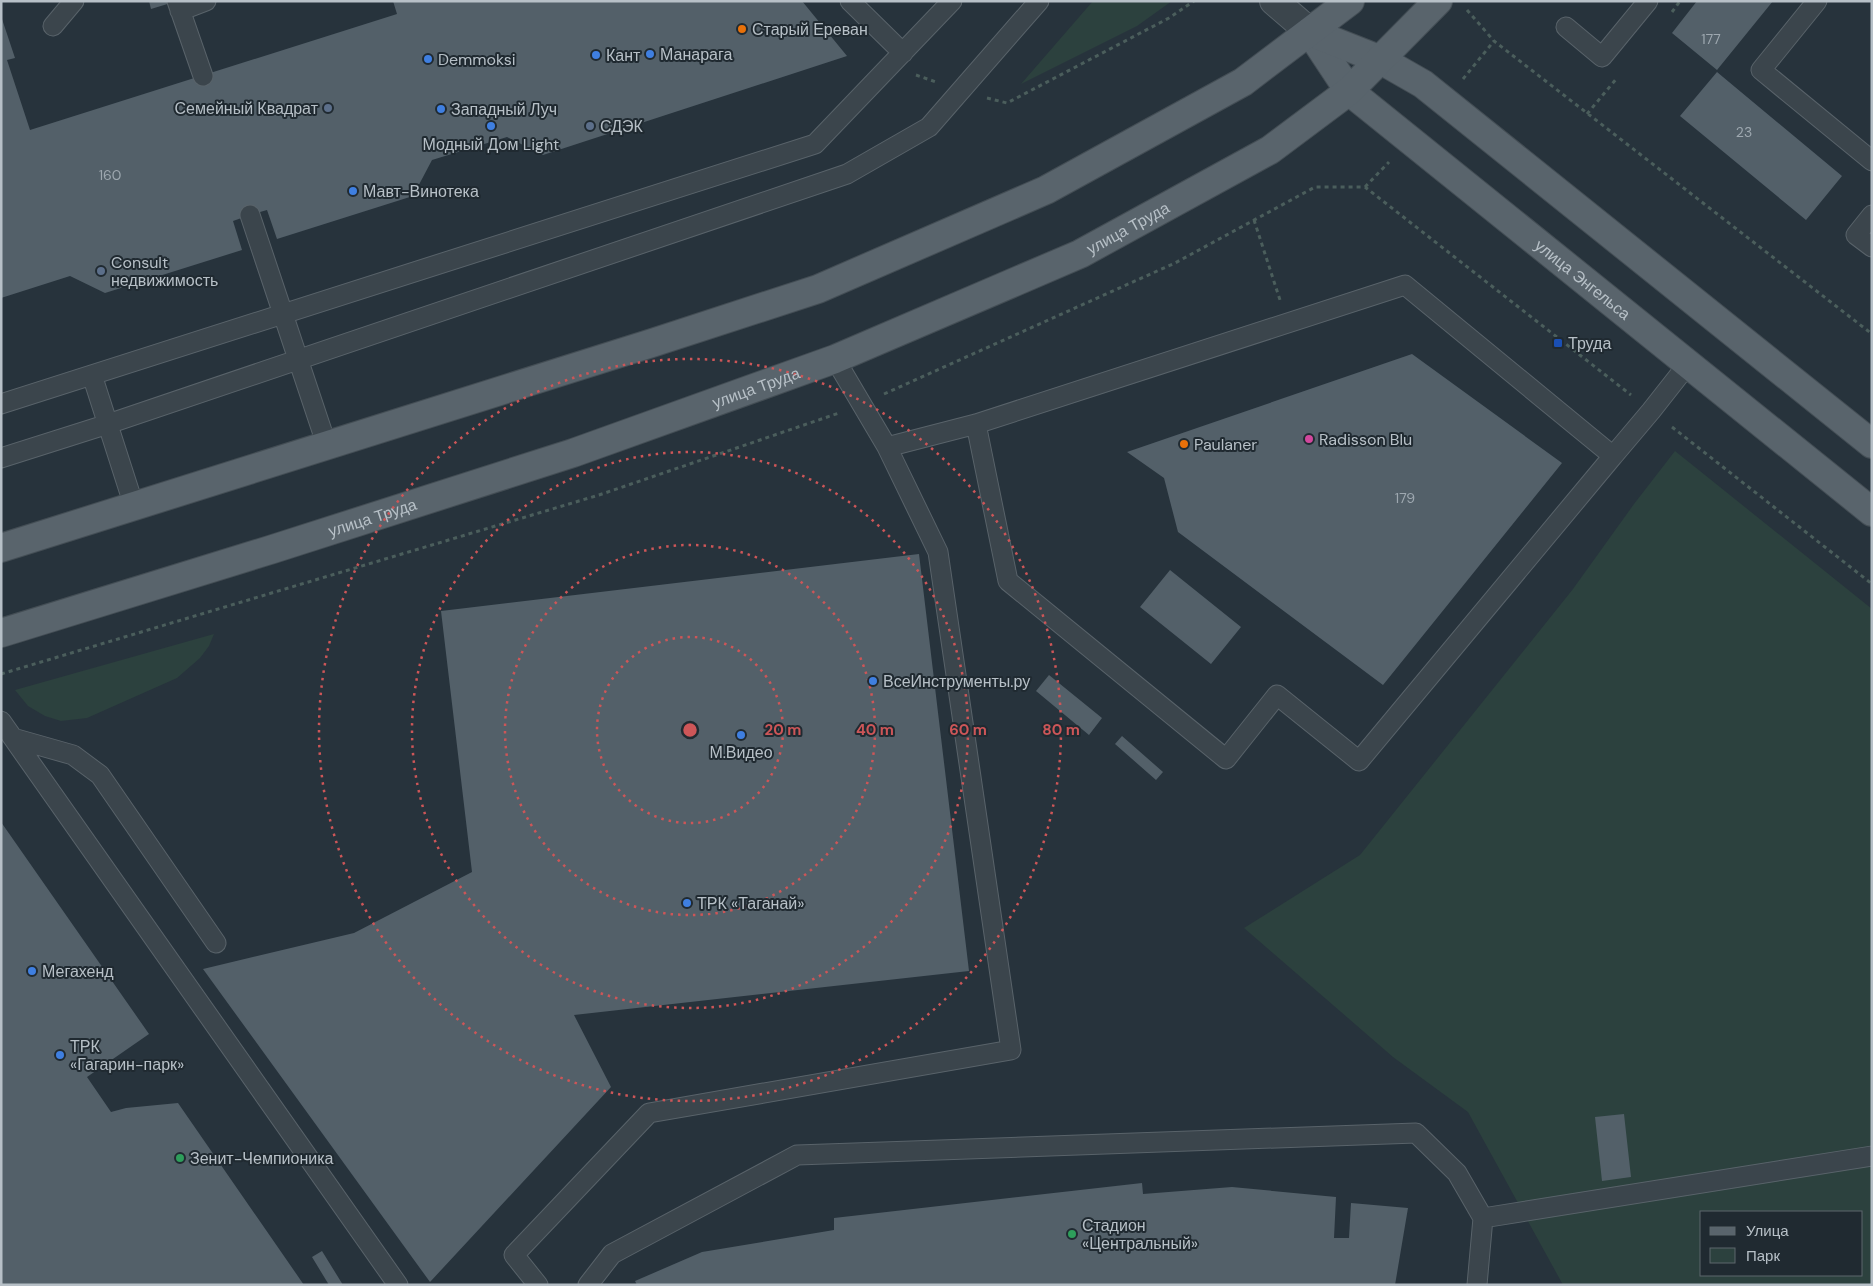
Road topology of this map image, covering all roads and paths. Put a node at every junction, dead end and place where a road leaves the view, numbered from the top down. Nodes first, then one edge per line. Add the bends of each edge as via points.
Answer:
1 (74, 1) edge
2 (206, 1) edge
3 (850, 1) edge
4 (952, 1) edge
5 (1039, 1) edge
6 (1194, 1) edge
7 (1274, 1) edge
8 (1350, 1) edge
9 (1438, 1) edge
10 (1648, 1) edge
11 (1817, 1) edge
12 (178, 6) edge
13 (1465, 8) dead end
14 (53, 26) dead end
15 (1566, 27) dead end
16 (1310, 32) junction
17 (896, 60) junction
18 (1381, 60) junction
19 (203, 76) dead end
20 (961, 90) junction
21 (1349, 91) junction
22 (1872, 161) edge
23 (250, 215) dead end
24 (1872, 215) edge
25 (1254, 220) junction
26 (1872, 247) edge
27 (282, 314) junction
28 (1287, 323) junction
29 (1872, 334) edge
30 (298, 359) junction
31 (835, 359) junction
32 (1688, 364) junction
33 (92, 375) junction
34 (1, 404) edge
35 (862, 404) junction
36 (1651, 411) junction
37 (108, 424) junction
38 (976, 424) junction
39 (1872, 444) edge
40 (327, 446) junction
41 (887, 447) junction
42 (1613, 456) junction
43 (1, 458) edge
44 (134, 506) junction
45 (1872, 512) edge
46 (1, 548) edge
47 (1872, 584) edge
48 (1, 632) edge
49 (1, 674) edge
50 (1, 721) edge
51 (13, 738) junction
52 (216, 943) dead end
53 (1872, 1156) edge
54 (1483, 1218) junction
55 (398, 1285) edge
56 (538, 1285) edge
57 (588, 1285) edge
58 (1477, 1285) edge

1 - 14 lane
2 - 12 lane
3 - 17 lane
4 - 17 lane
5 - 20 lane
6 - 20 path via 1007,103
7 - 16 street, улица Энгельса
8 - 16 main road
9 - 18 main road, улица Труда
10 - 15 lane via 1602,57
11 - 22 lane via 1760,70
12 - 19 lane
13 - 29 path via 1494,41
16 - 18 main road, улица Энгельса
16 - 21 main road, улица Энгельса
16 - 40 main road via 1243,82 1046,190 818,289
17 - 20 path
17 - 27 lane via 815,144
18 - 21 main road, улица Труда
18 - 39 main road, улица Энгельса via 1445,100
20 - 30 lane via 929,127 847,174
21 - 31 main road, улица Труда via 1270,150 1080,254
21 - 32 main road, улица Энгельса
23 - 27 lane
24 - 26 lane via 1856,235
25 - 28 path
25 - 35 path via 1175,263
25 - 36 path via 1315,188 1366,187
27 - 30 lane
27 - 33 lane
28 - 38 lane
28 - 42 lane via 1405,284
30 - 37 lane
30 - 40 lane
31 - 35 lane
31 - 48 main road, улица Труда via 573,453
32 - 36 lane
32 - 45 main road, улица Энгельса
33 - 34 lane
33 - 37 lane
35 - 41 lane
35 - 49 path via 599,495
36 - 42 lane
36 - 47 path
37 - 43 lane
37 - 44 lane
38 - 41 lane
38 - 42 lane via 1008,581 1226,759 1277,695 1359,761
40 - 44 main road
41 - 56 lane via 938,552 1011,1050 649,1114 514,1254
44 - 46 main road
50 - 51 lane
51 - 52 lane via 73,755 100,775
51 - 55 lane
53 - 54 lane
54 - 57 lane via 1457,1173 1416,1133 797,1155 612,1254
54 - 58 lane

